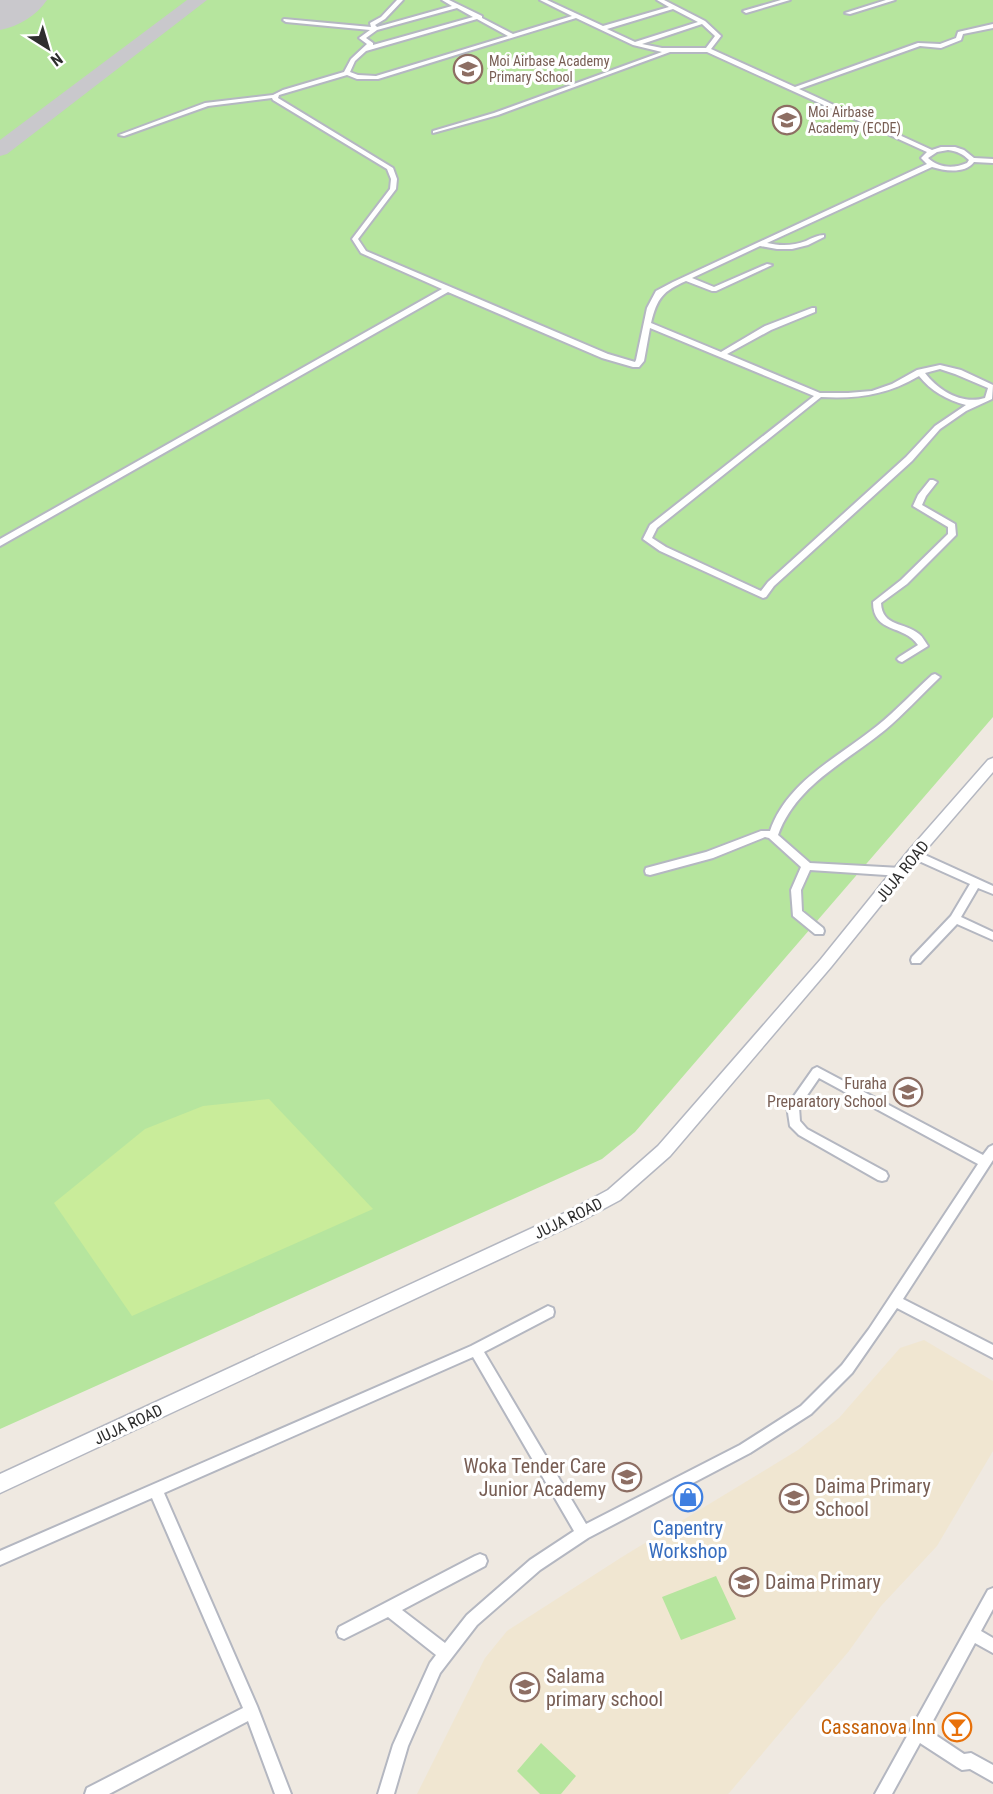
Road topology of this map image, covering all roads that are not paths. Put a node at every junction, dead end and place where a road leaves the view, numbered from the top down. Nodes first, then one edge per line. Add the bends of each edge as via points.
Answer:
1 (400, 0) edge
2 (445, 0) edge
3 (543, 0) edge
4 (660, 0) edge
5 (787, 0) edge
6 (892, 0) edge
7 (459, 6) junction
8 (673, 7) junction
9 (746, 11) dead end
10 (848, 13) dead end
11 (577, 16) junction
12 (480, 17) junction
13 (286, 20) dead end
14 (703, 22) junction
15 (993, 26) edge
16 (603, 28) junction
17 (375, 29) junction
18 (511, 35) junction
19 (635, 44) junction
20 (673, 50) junction
21 (708, 50) junction
22 (360, 51) junction
23 (347, 73) junction
24 (795, 89) junction
25 (276, 96) junction
26 (435, 132) dead end
27 (122, 135) dead end
28 (930, 151) junction
29 (972, 160) junction
30 (993, 160) edge
31 (931, 165) junction
32 (822, 236) dead end
33 (760, 244) junction
34 (769, 265) dead end
35 (686, 278) junction
36 (447, 289) junction
37 (812, 310) dead end
38 (647, 324) junction
39 (722, 354) junction
40 (920, 372) junction
41 (992, 387) edge
42 (819, 395) junction
43 (973, 404) junction
44 (933, 482) dead end
45 (0, 543) edge
46 (902, 659) dead end
47 (935, 677) dead end
48 (993, 763) edge
49 (773, 836) junction
50 (914, 854) junction
51 (807, 866) junction
52 (651, 871) dead end
53 (902, 872) junction
54 (976, 882) junction
55 (993, 890) edge
56 (955, 919) junction
57 (819, 931) dead end
58 (993, 936) edge
59 (916, 960) dead end
60 (989, 1156) edge
61 (882, 1176) dead end
62 (896, 1301) junction
63 (548, 1312) dead end
64 (476, 1350) junction
65 (993, 1352) edge
66 (0, 1484) edge
67 (155, 1489) junction
68 (583, 1533) junction
69 (0, 1558) edge
70 (480, 1561) dead end
71 (993, 1595) edge
72 (389, 1609) junction
73 (344, 1632) dead end
74 (971, 1633) junction
75 (993, 1646) edge
76 (446, 1653) junction
77 (252, 1711) junction
78 (918, 1732) junction
79 (993, 1774) edge
80 (93, 1794) edge
81 (283, 1794) edge
82 (386, 1794) edge
83 (883, 1794) edge

1 - 17 street via 372,24
2 - 7 street
3 - 11 street
4 - 8 street
5 - 9 street
6 - 10 street
7 - 12 street
7 - 17 street
8 - 14 street
8 - 16 street
11 - 16 street
11 - 18 street
12 - 18 street
12 - 22 street
13 - 17 street
14 - 19 street
14 - 21 street via 718,36
15 - 24 street via 960,33 959,39 941,46 920,44
16 - 19 street
17 - 22 street via 362,38 371,44
18 - 23 street via 375,78
19 - 20 street
20 - 21 street
20 - 26 street
21 - 24 street
22 - 23 street
23 - 25 street
24 - 28 street
25 - 27 street via 207,104
25 - 36 street via 281,104 390,168 393,189 355,239 363,252
28 - 29 street via 960,151
28 - 31 street via 924,158
29 - 30 street
29 - 31 street via 963,168
31 - 33 street
32 - 33 street via 802,247 780,249
33 - 35 street
34 - 35 street via 714,290
35 - 38 street via 659,293
36 - 38 street via 605,356 636,365 644,351
36 - 45 street
37 - 39 street via 768,328
38 - 39 street
39 - 42 street
40 - 41 street via 940,368
40 - 42 street via 895,388 876,394
40 - 43 street via 926,382 957,400
41 - 43 street via 988,399
42 - 43 street via 653,527 647,539 763,595 909,459 927,436
44 - 46 street via 917,506 952,525 952,535 877,603 876,611 882,621 916,636 923,646
47 - 49 street via 881,728 834,762 793,799 776,821
48 - 50 main road, JUJA ROAD
49 - 51 street
49 - 52 street via 765,833 709,855
50 - 53 main road, JUJA ROAD
50 - 54 street
51 - 53 street
51 - 57 street via 796,890 797,913
53 - 66 main road, JUJA ROAD via 664,1151 614,1195
54 - 55 street
54 - 56 street
56 - 58 street
56 - 59 street
60 - 61 street via 818,1072 793,1106 794,1123 803,1132
60 - 62 street
62 - 65 street
62 - 68 street via 847,1369 806,1410 745,1449
63 - 64 street
64 - 67 street
64 - 68 street
67 - 69 street
67 - 77 street
68 - 76 street via 526,1573 472,1620
70 - 72 street
71 - 74 street
72 - 73 street
72 - 76 street
74 - 75 street
74 - 78 street
76 - 82 street via 435,1668 401,1745
77 - 80 street
77 - 81 street
78 - 79 street via 962,1762 971,1761
78 - 83 street

